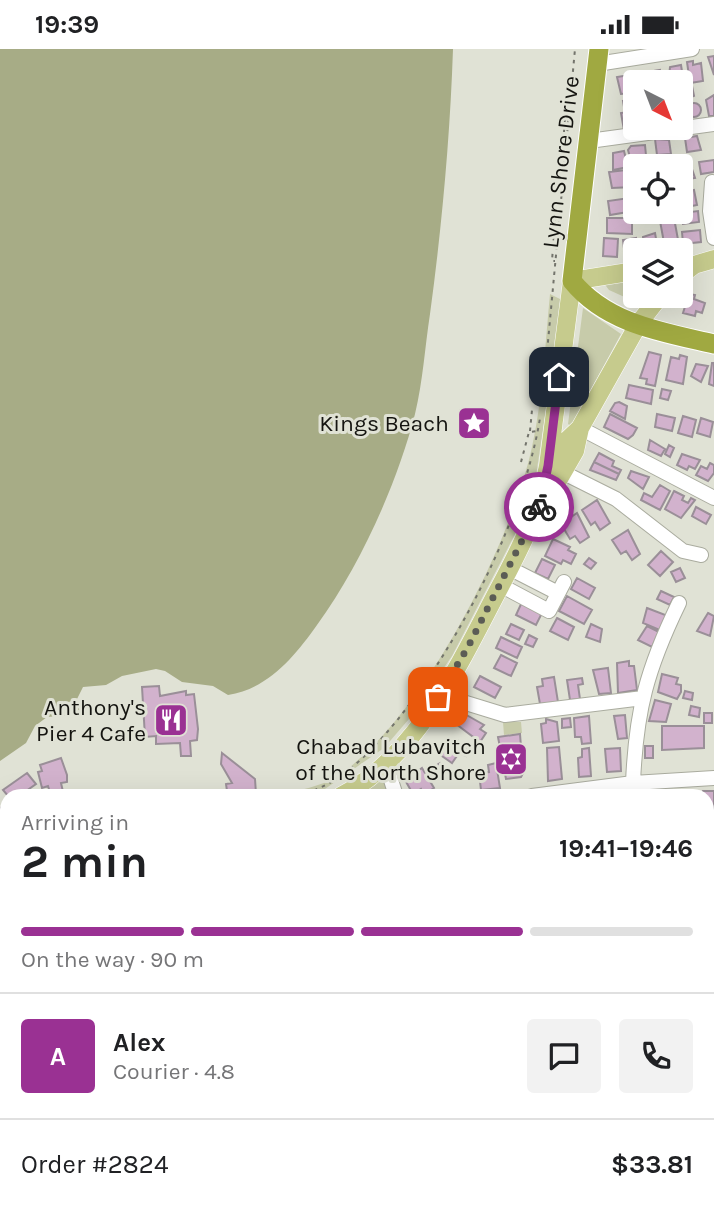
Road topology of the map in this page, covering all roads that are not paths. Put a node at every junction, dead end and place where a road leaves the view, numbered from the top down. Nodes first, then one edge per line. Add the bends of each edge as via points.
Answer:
1 (692, 49) edge
2 (598, 56) edge
3 (714, 124) edge
4 (589, 141) junction
5 (712, 182) dead end
6 (714, 237) edge
7 (709, 260) edge
8 (693, 269) edge
9 (623, 273) edge
10 (572, 281) junction
11 (651, 308) edge
12 (639, 324) junction
13 (714, 344) edge
14 (580, 428) junction
15 (556, 469) junction
16 (714, 498) edge
17 (701, 555) dead end
18 (509, 568) junction
19 (500, 585) junction
20 (679, 603) dead end
21 (434, 693) junction
22 (643, 698) junction
23 (382, 758) junction
24 (714, 778) edge
25 (633, 783) junction
26 (353, 789) edge
27 (393, 789) edge
28 (586, 789) edge

1 - 2 street
2 - 4 highway, Lynn Shore Drive
3 - 4 street
4 - 10 highway, Lynn Shore Drive
5 - 6 street
7 - 8 main road
9 - 10 main road
10 - 12 highway via 604,310
10 - 15 main road
11 - 12 main road
12 - 13 highway
12 - 14 main road
14 - 15 main road via 579,440
14 - 16 street
15 - 17 street via 616,499 683,551
15 - 18 main road
18 - 19 main road
18 - 19 street via 561,588 549,611
19 - 21 main road
20 - 22 street via 653,656
21 - 22 street via 505,715
21 - 23 main road
22 - 25 street via 636,726
23 - 26 main road
23 - 27 street
24 - 25 street
25 - 28 street

